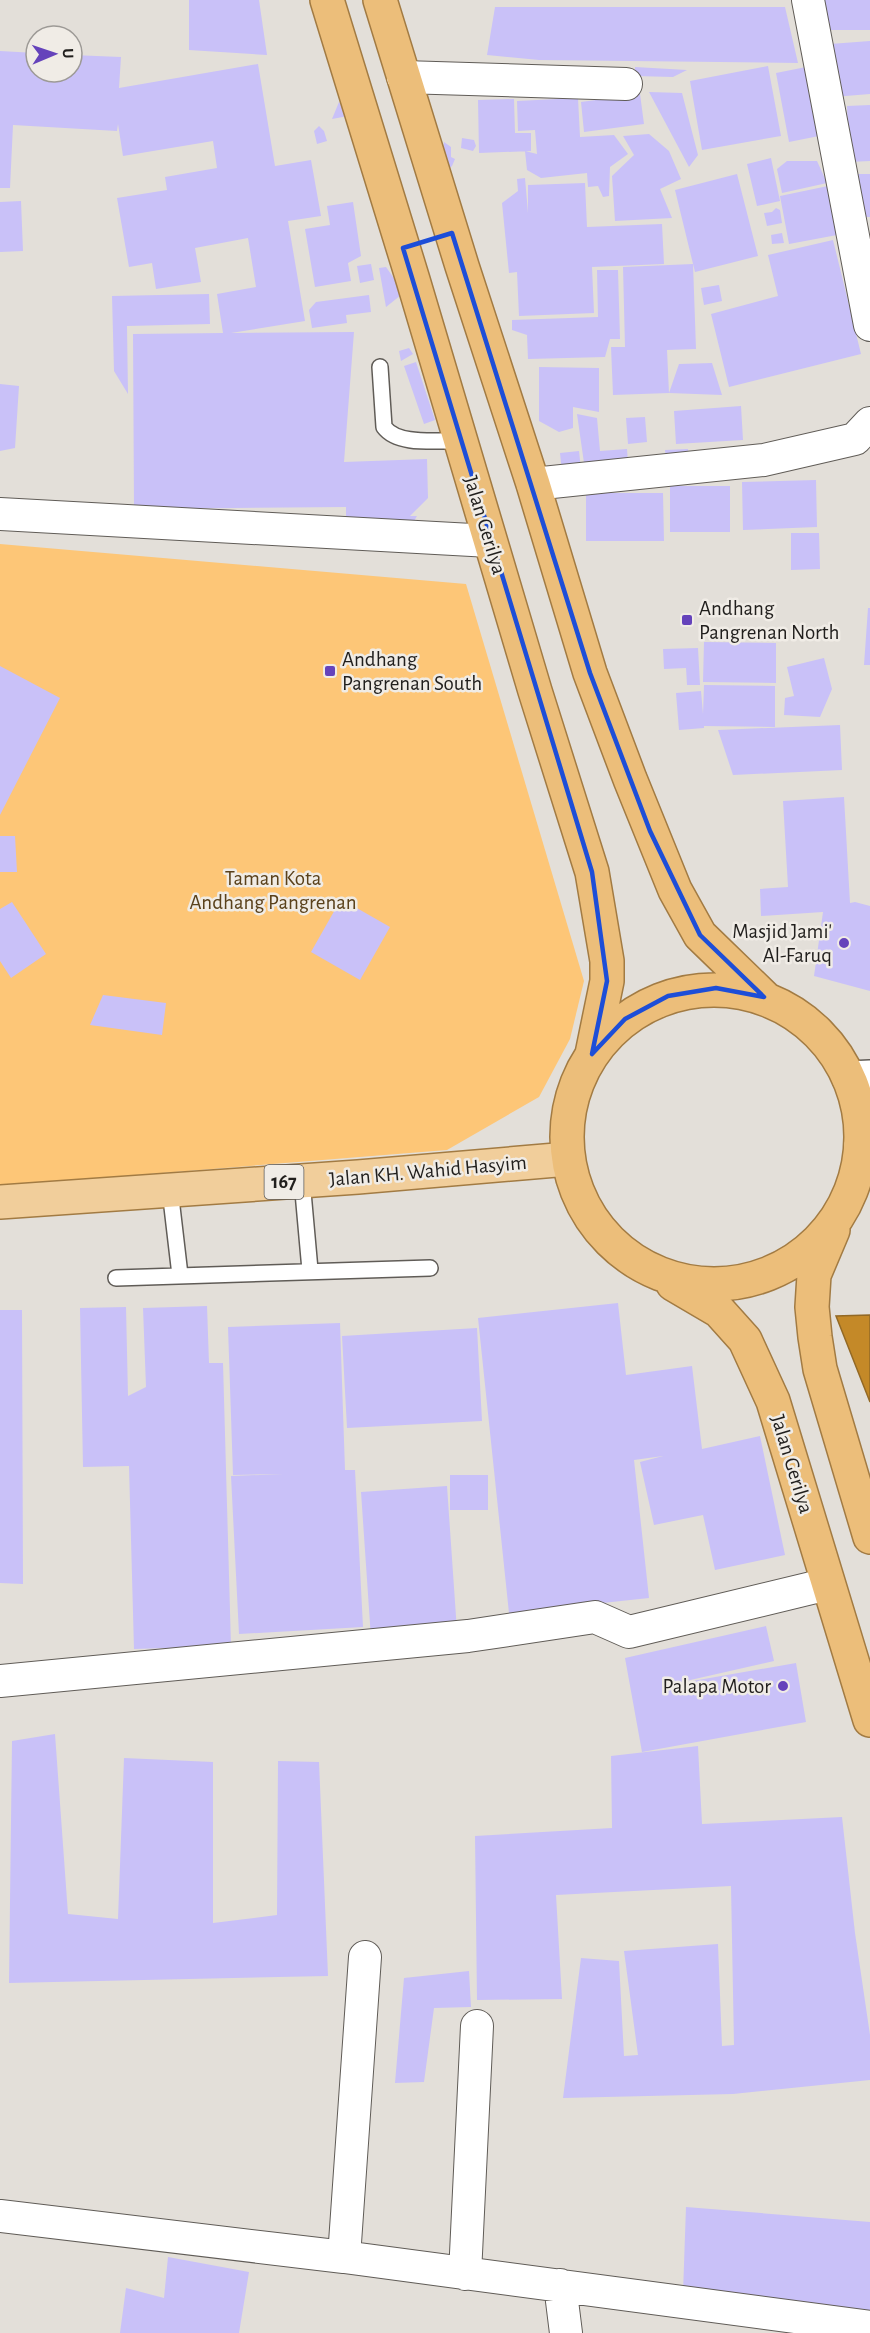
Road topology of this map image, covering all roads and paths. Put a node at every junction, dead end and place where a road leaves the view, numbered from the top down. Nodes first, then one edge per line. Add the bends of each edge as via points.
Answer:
1 (327, 0) edge
2 (380, 0) edge
3 (807, 0) edge
4 (403, 77) junction
5 (626, 84) dead end
6 (452, 232) junction
7 (403, 248) junction
8 (870, 325) edge
9 (380, 368) dead end
10 (870, 423) edge
11 (460, 441) junction
12 (533, 484) junction
13 (0, 514) edge
14 (490, 541) junction
15 (764, 998) junction
16 (592, 1054) junction
17 (859, 1077) edge
18 (865, 1144) edge
19 (568, 1159) junction
20 (302, 1181) junction
21 (170, 1190) junction
22 (0, 1202) edge
23 (841, 1212) junction
24 (637, 1263) junction
25 (430, 1268) dead end
26 (310, 1270) junction
27 (180, 1275) junction
28 (117, 1278) dead end
29 (870, 1537) edge
30 (828, 1584) junction
31 (0, 1681) edge
32 (870, 1720) edge
33 (365, 1957) dead end
34 (477, 2026) dead end
35 (0, 2216) edge
36 (344, 2257) junction
37 (465, 2274) junction
38 (561, 2285) junction
39 (870, 2327) edge
40 (566, 2333) edge

1 - 7 highway, Jalan Gerilya
2 - 4 highway
3 - 8 street
4 - 5 street
4 - 6 highway
6 - 7 highway
6 - 12 highway
7 - 11 highway, Jalan Gerilya
9 - 11 lane via 384,427 389,434 401,440
10 - 12 street via 855,439 764,460
11 - 14 highway, Jalan Gerilya
12 - 15 highway via 590,673 675,890 700,935
13 - 14 street
14 - 16 highway, Jalan Gerilya via 592,872 607,981
15 - 16 highway via 716,988 668,996 625,1018
15 - 17 highway via 800,1016
16 - 19 highway via 575,1087 567,1122
17 - 18 highway
18 - 23 highway
19 - 20 main road, Jalan KH. Wahid Hasyim / 167
19 - 24 highway via 580,1200 605,1236
20 - 21 main road, Jalan KH. Wahid Hasyim / 167
20 - 26 lane
21 - 22 main road, Jalan KH. Wahid Hasyim / 167
21 - 27 lane
23 - 24 highway via 811,1248 772,1273 726,1284 680,1281
23 - 29 highway via 814,1275 813,1317 820,1369
24 - 30 highway, Jalan Gerilya via 719,1311 745,1340 773,1401
25 - 26 lane
26 - 27 lane
27 - 28 lane
30 - 31 street via 629,1632 595,1617 468,1636
30 - 32 highway, Jalan Gerilya
33 - 36 street
34 - 37 street
35 - 36 street
36 - 37 street
37 - 38 street
38 - 39 street
38 - 40 street

